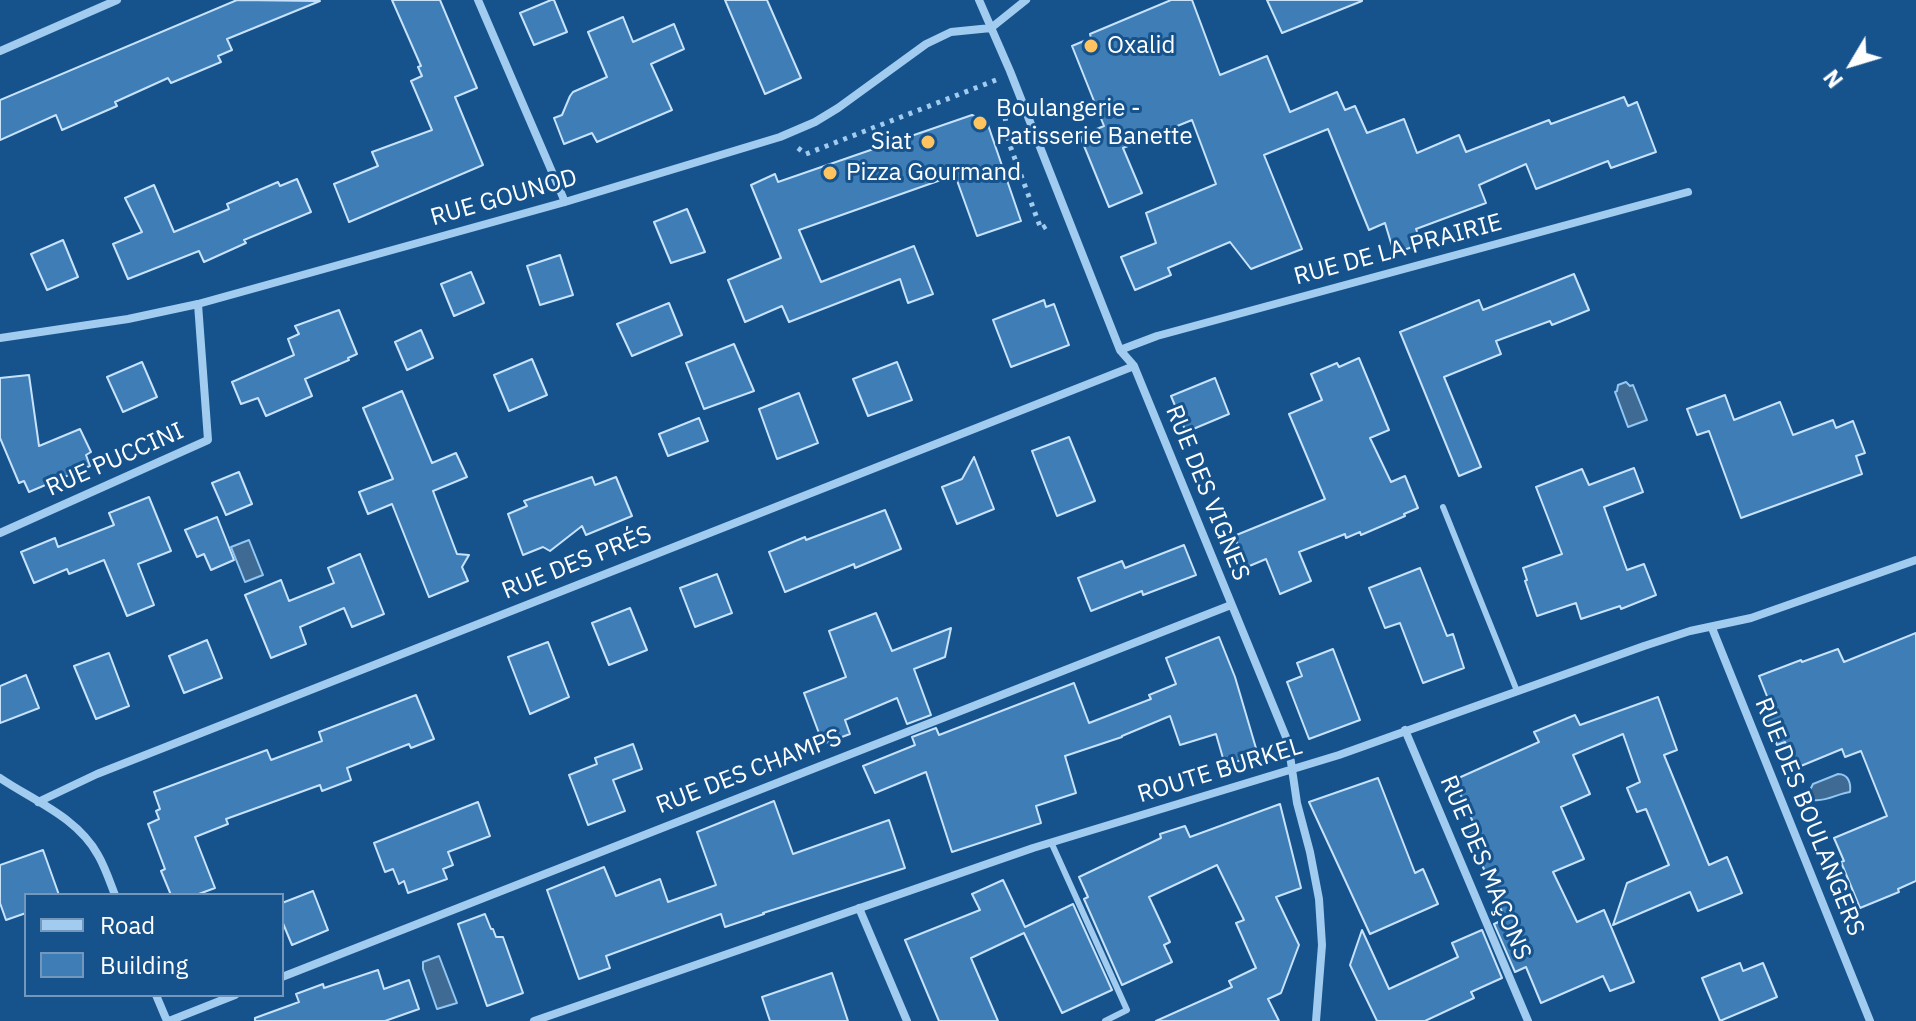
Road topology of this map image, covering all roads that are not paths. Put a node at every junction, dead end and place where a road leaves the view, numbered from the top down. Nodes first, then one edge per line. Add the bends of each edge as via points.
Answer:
1 (117, 0) edge
2 (478, 0) edge
3 (979, 0) edge
4 (1026, 0) edge
5 (991, 28) junction
6 (0, 51) edge
7 (1688, 192) dead end
8 (565, 202) junction
9 (198, 304) junction
10 (0, 338) edge
11 (1120, 350) junction
12 (1134, 366) junction
13 (1443, 507) dead end
14 (0, 533) edge
15 (1916, 560) edge
16 (1231, 605) junction
17 (1712, 628) junction
18 (1517, 691) junction
19 (1405, 730) junction
20 (1292, 771) junction
21 (0, 778) edge
22 (38, 802) junction
23 (1051, 842) junction
24 (114, 893) edge
25 (859, 908) junction
26 (284, 976) edge
27 (157, 997) edge
28 (230, 997) edge
29 (551, 1018) edge
30 (168, 1021) edge
31 (534, 1021) edge
32 (907, 1021) edge
33 (1105, 1021) edge
34 (1316, 1021) edge
35 (1528, 1021) edge
36 (1870, 1021) edge

1 - 6 street
2 - 8 street
3 - 5 street, RUE DES VIGNES
4 - 5 street
5 - 8 street, RUE GOUNOD via 951,32 926,44 838,108 780,137
5 - 11 street, RUE DES VIGNES
7 - 11 street, RUE DE LA PRAIRIE
8 - 9 street, RUE GOUNOD
9 - 10 street, RUE GOUNOD
9 - 14 street, RUE PUCCINI via 208,440
11 - 12 street, RUE DES VIGNES
12 - 16 street, RUE DES VIGNES
12 - 22 street, RUE DES PRÉS via 97,774
13 - 18 lane
15 - 17 street, ROUTE BURKEL
16 - 20 street, RUE DES VIGNES via 1288,742
16 - 26 street, RUE DES CHAMPS
17 - 18 street, ROUTE BURKEL via 1673,636
17 - 36 street, RUE DES BOULANGERS
18 - 19 street, ROUTE BURKEL
19 - 20 street, ROUTE BURKEL
19 - 35 street, RUE DES MAÇONS
20 - 23 street, ROUTE BURKEL
20 - 34 street, RUE DES VIGNES via 1320,910
21 - 22 street
22 - 24 street via 85,836
23 - 25 street, ROUTE BURKEL
23 - 33 lane via 1127,1010
25 - 29 street, ROUTE BURKEL
25 - 32 street
27 - 30 street
28 - 30 street
29 - 31 street, ROUTE BURKEL

